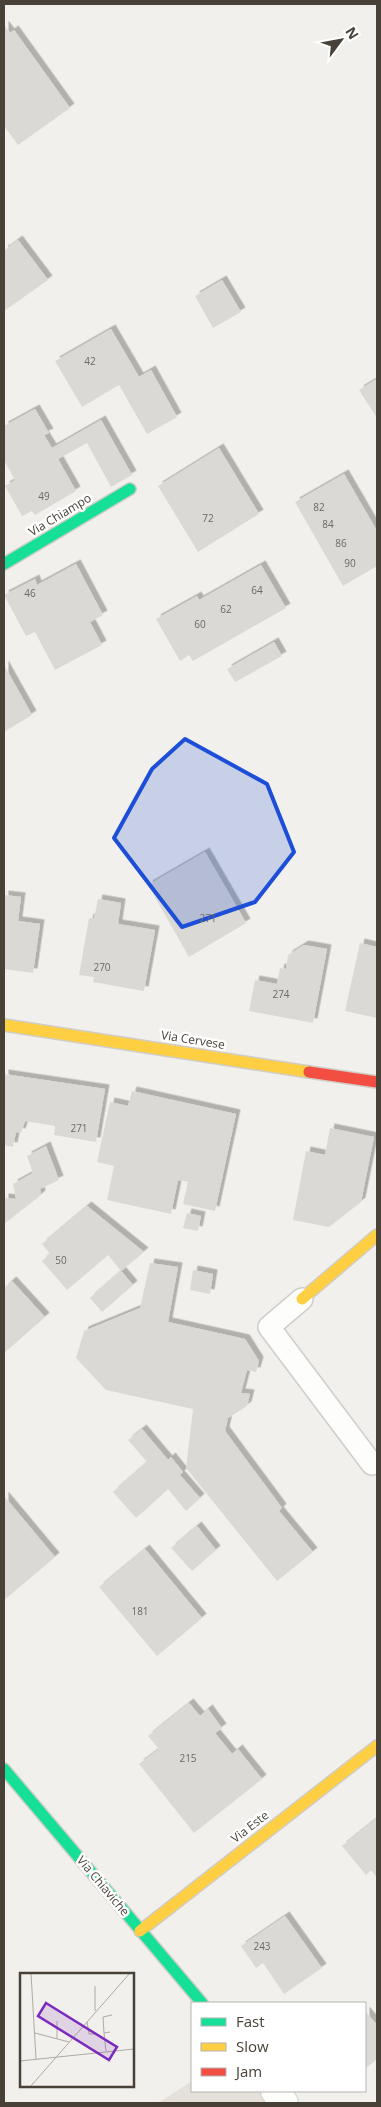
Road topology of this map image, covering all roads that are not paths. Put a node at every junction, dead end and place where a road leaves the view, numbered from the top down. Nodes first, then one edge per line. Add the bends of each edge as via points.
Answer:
1 (130, 489) dead end
2 (4, 564) edge
3 (4, 1025) edge
4 (377, 1082) edge
5 (377, 1235) edge
6 (302, 1299) joint
7 (372, 1464) dead end
8 (377, 1746) edge
9 (4, 1768) edge
10 (140, 1931) junction
11 (201, 2002) edge
12 (276, 2092) edge
13 (284, 2103) edge

1 - 2 street, Via Chiampo
3 - 4 street, Via Cervese
5 - 6 street
6 - 7 lane via 269,1327
8 - 10 street, Via Este
9 - 10 street, Via Chiaviche
10 - 11 street, Via Chiaviche
12 - 13 street

